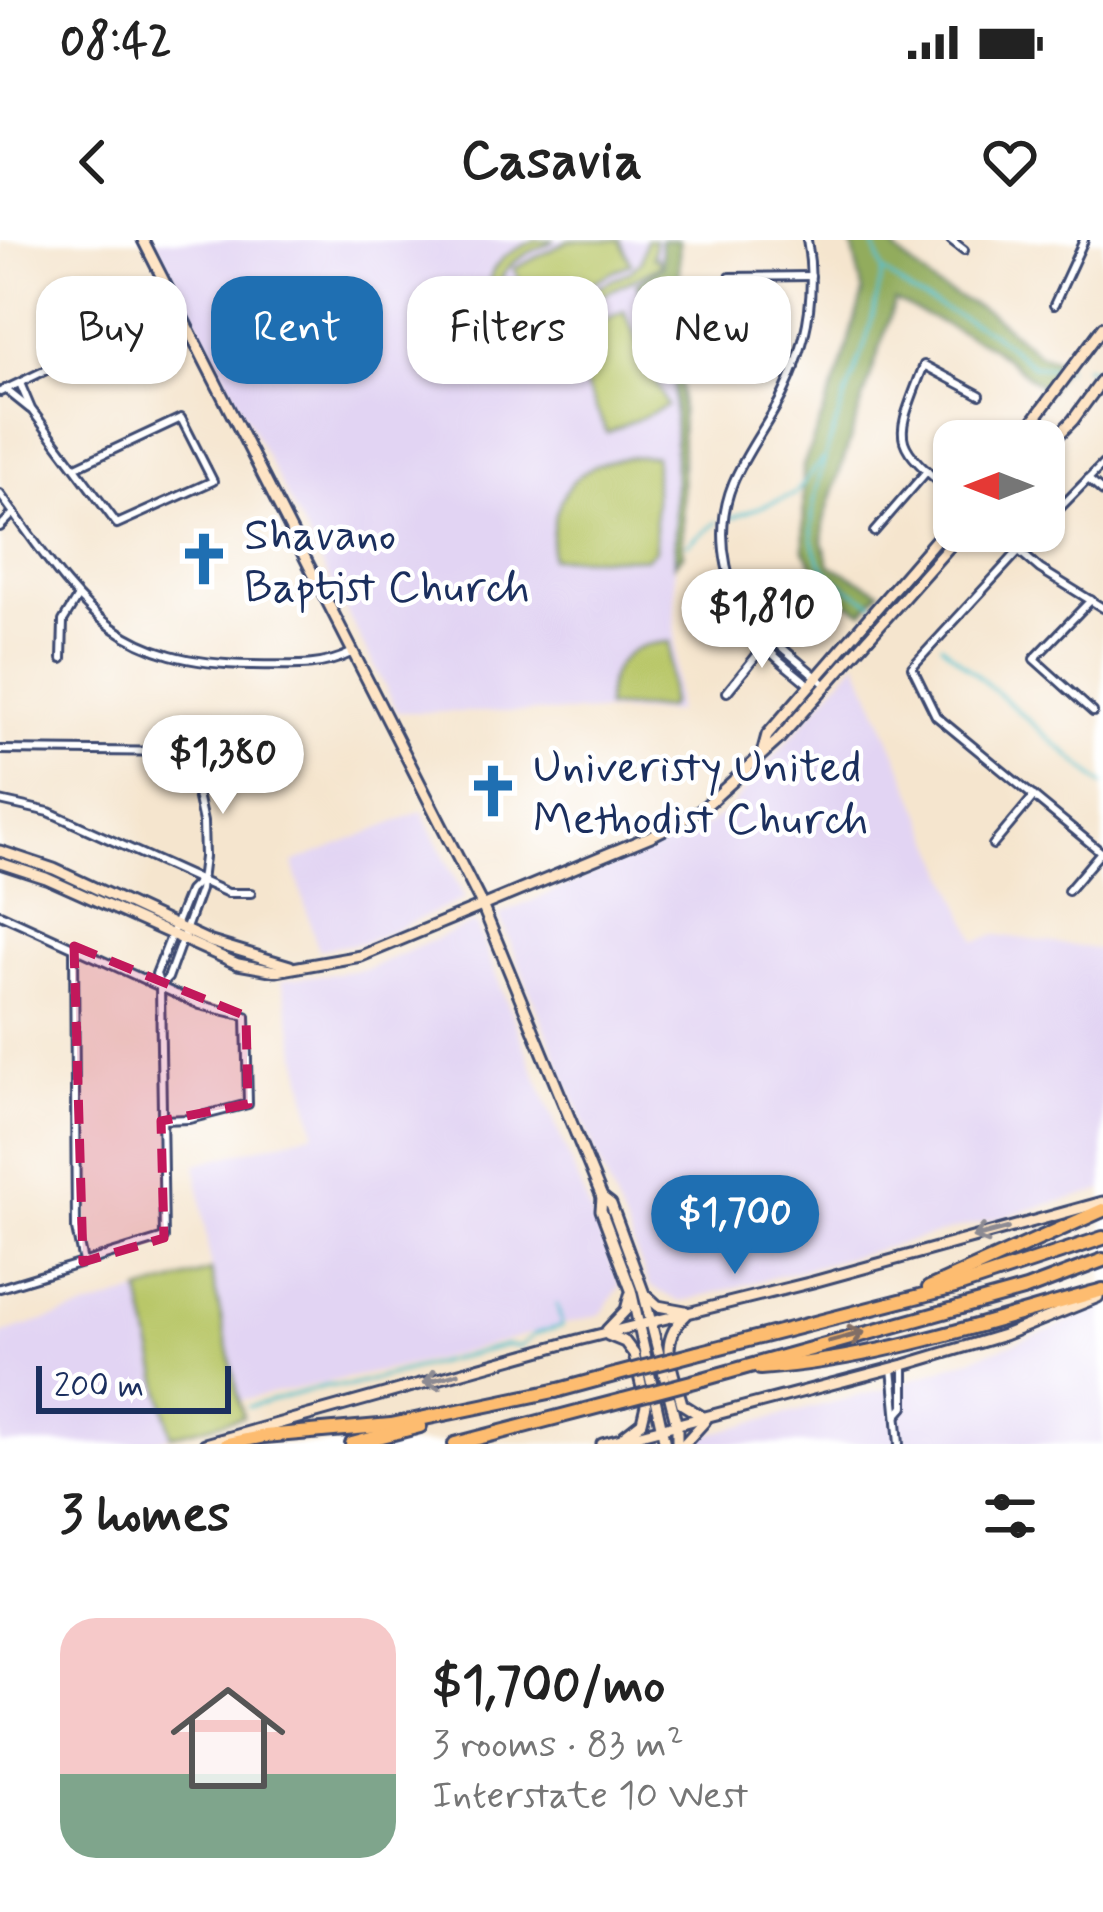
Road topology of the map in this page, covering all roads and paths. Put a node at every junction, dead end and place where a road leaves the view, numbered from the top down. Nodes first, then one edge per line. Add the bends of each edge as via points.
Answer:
1 (143, 240) edge
2 (807, 240) edge
3 (951, 240) edge
4 (1084, 240) edge
5 (964, 250) dead end
6 (162, 276) edge
7 (791, 276) edge
8 (811, 276) junction
9 (1054, 304) dead end
10 (187, 325) edge
11 (1103, 327) edge
12 (791, 367) edge
13 (795, 367) junction
14 (36, 374) edge
15 (1103, 379) edge
16 (20, 382) junction
17 (3, 391) edge
18 (980, 395) dead end
19 (31, 409) junction
20 (1034, 420) edge
21 (1065, 428) edge
22 (1103, 464) edge
23 (76, 467) junction
24 (926, 471) junction
25 (933, 477) edge
26 (1088, 479) junction
27 (1103, 492) edge
28 (0, 494) edge
29 (1065, 503) edge
30 (14, 513) junction
31 (0, 527) edge
32 (874, 532) dead end
33 (933, 545) edge
34 (943, 552) edge
35 (1016, 552) edge
36 (1020, 552) edge
37 (77, 598) junction
38 (1091, 600) junction
39 (1103, 608) edge
40 (754, 627) junction
41 (765, 633) junction
42 (777, 644) junction
43 (765, 645) junction
44 (354, 651) junction
45 (157, 653) junction
46 (62, 659) dead end
47 (152, 664) dead end
48 (818, 686) junction
49 (727, 692) dead end
50 (1093, 712) dead end
51 (0, 750) edge
52 (1034, 796) junction
53 (0, 801) edge
54 (993, 845) dead end
55 (1102, 850) edge
56 (0, 851) edge
57 (0, 863) edge
58 (199, 880) junction
59 (1068, 892) dead end
60 (251, 893) dead end
61 (482, 905) junction
62 (0, 914) edge
63 (177, 933) junction
64 (74, 946) junction
65 (159, 963) junction
66 (170, 966) junction
67 (160, 986) junction
68 (161, 1120) junction
69 (1103, 1206) edge
70 (1103, 1238) edge
71 (1103, 1259) edge
72 (83, 1262) junction
73 (0, 1288) edge
74 (637, 1291) junction
75 (1103, 1292) edge
76 (880, 1307) junction
77 (690, 1311) junction
78 (651, 1322) junction
79 (638, 1325) junction
80 (602, 1334) junction
81 (898, 1366) junction
82 (735, 1370) junction
83 (559, 1390) junction
84 (707, 1419) junction
85 (677, 1426) junction
86 (663, 1429) junction
87 (620, 1439) junction
88 (206, 1444) edge
89 (227, 1444) edge
90 (352, 1444) edge
91 (454, 1444) edge
92 (602, 1444) edge
93 (647, 1444) edge
94 (665, 1444) edge
95 (680, 1444) edge
96 (899, 1444) edge

1 - 6 main road
2 - 8 street
3 - 5 street
4 - 9 street
7 - 8 street
8 - 13 street
10 - 44 main road
11 - 20 main road
12 - 13 street
13 - 40 street via 734,481 723,525 730,584
14 - 16 street
15 - 21 main road
16 - 17 street
16 - 19 street
17 - 19 street
18 - 24 street via 924,365 900,438
19 - 23 street
22 - 26 street
23 - 23 street via 117,524 213,481 181,418
24 - 25 street
24 - 32 street
26 - 27 street
26 - 29 street
28 - 30 street
30 - 31 street
30 - 37 street
33 - 48 main road
34 - 48 main road
35 - 52 street via 912,667 936,716
36 - 38 street
37 - 45 street via 110,628
37 - 46 street via 63,621
38 - 39 street
38 - 50 street via 1034,659
40 - 41 street
40 - 43 street
41 - 42 street
41 - 42 street via 781,613 792,614
41 - 43 street
42 - 43 street
42 - 48 street
43 - 48 street
43 - 49 street
44 - 45 street via 322,666 207,664
44 - 61 main road
45 - 47 street
48 - 61 main road via 720,795 679,824
51 - 58 street via 188,752 204,832
52 - 54 street
52 - 55 street
53 - 58 street via 49,812
55 - 59 street
56 - 63 main road
57 - 63 main road
58 - 60 street
58 - 63 street
61 - 63 main road via 361,956 276,971 238,964
61 - 74 main road
62 - 64 street
63 - 65 street
63 - 66 street
64 - 67 street
64 - 72 street via 76,1229
65 - 66 street
65 - 67 street
66 - 67 street
67 - 68 street
67 - 68 street via 246,1016 248,1104
68 - 72 street via 164,1238
69 - 76 highway
69 -> 77 main road
70 - 76 highway
82 -> 71 highway via 1026,1289
72 - 73 street
74 - 77 main road via 661,1307
74 - 78 main road
74 - 79 main road
74 - 80 main road
75 - 81 main road via 1004,1335
75 - 82 highway via 845,1359
76 - 83 highway, bridge
77 - 78 main road
77 - 84 main road via 672,1329 668,1348 682,1405
78 - 79 main road
78 - 85 main road
79 - 80 main road
79 - 86 main road
80 - 87 main road via 634,1354 646,1405 642,1422
80 -> 88 main road
81 - 84 main road
81 - 96 street
82 - 91 highway, bridge
83 - 89 highway via 391,1424
83 - 90 highway
84 - 85 main road
84 - 95 main road
85 - 86 main road
85 - 95 main road
86 - 87 main road
86 - 94 main road
87 - 92 main road
87 - 93 main road

